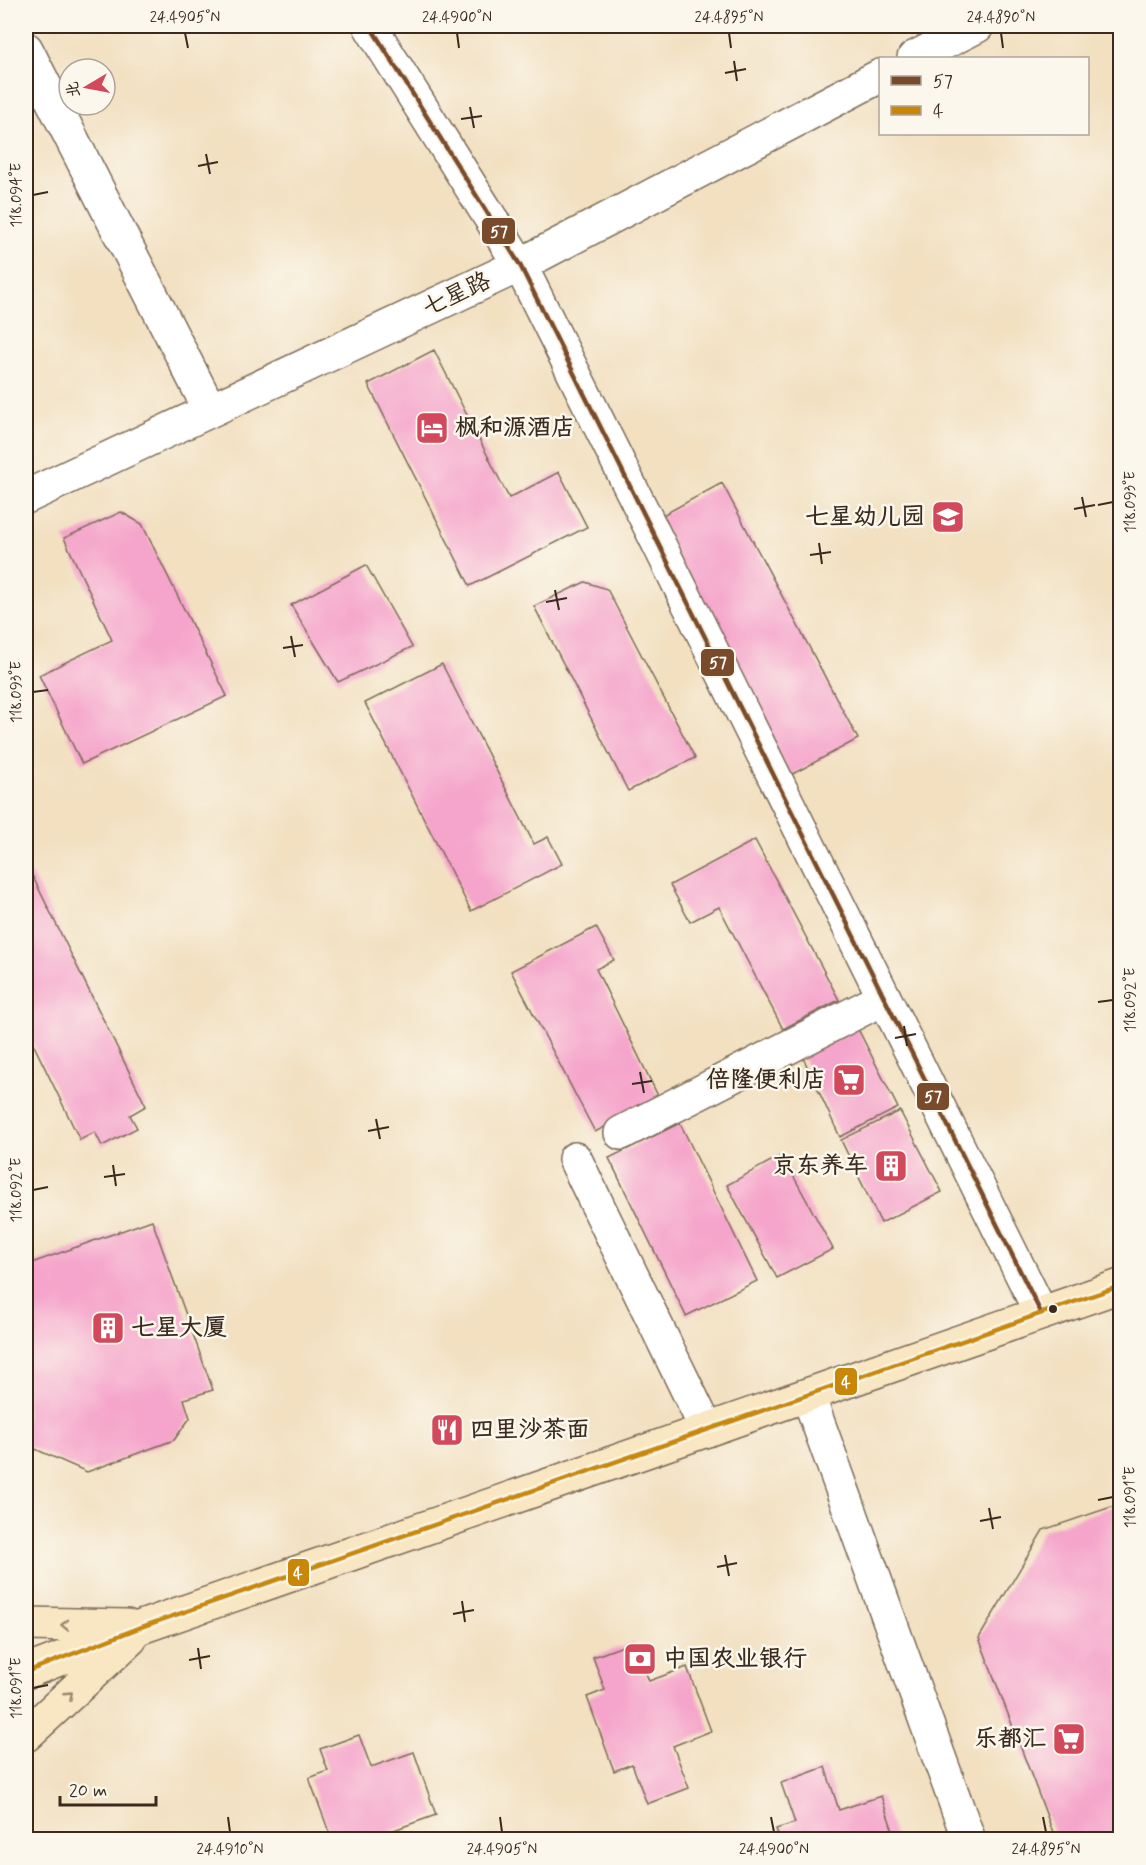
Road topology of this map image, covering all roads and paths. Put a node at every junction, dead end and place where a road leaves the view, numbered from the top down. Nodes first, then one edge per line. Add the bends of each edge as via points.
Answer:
1 (370, 26) edge
2 (976, 26) edge
3 (26, 49) edge
4 (916, 57) edge
5 (879, 77) edge
6 (520, 265) junction
7 (210, 410) junction
8 (26, 497) edge
9 (884, 998) junction
10 (621, 1133) dead end
11 (575, 1159) dead end
12 (1120, 1286) edge
13 (1041, 1313) junction
14 (808, 1395) junction
15 (707, 1430) junction
16 (26, 1624) edge
17 (144, 1626) junction
18 (26, 1672) edge
19 (26, 1735) edge
20 (969, 1839) edge

1 - 6 street
2 - 4 street
3 - 7 street
5 - 6 street, 七星路
6 - 7 street, 七星路
6 - 9 street
7 - 8 street, 七星路
9 - 10 street
9 - 13 street
11 - 15 street
12 - 13 main road
13 - 14 main road
14 - 15 main road
14 - 20 street
15 - 17 main road
17 -> 16 main road
17 - 18 main road
19 -> 17 main road

